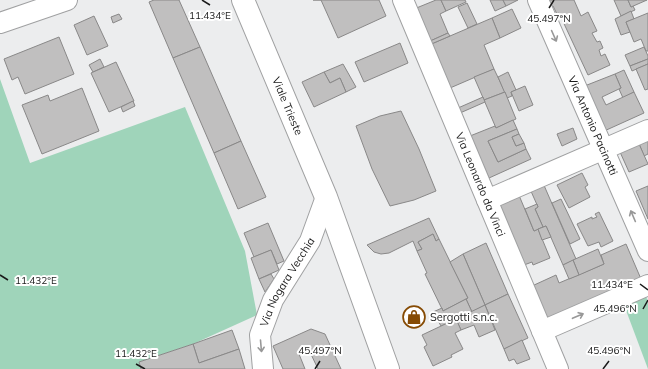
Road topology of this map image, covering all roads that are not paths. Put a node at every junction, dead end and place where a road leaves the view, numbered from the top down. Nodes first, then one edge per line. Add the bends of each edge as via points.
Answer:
1 (68, 0) edge
2 (243, 0) edge
3 (403, 0) edge
4 (538, 0) edge
5 (0, 23) edge
6 (648, 130) edge
7 (604, 150) junction
8 (487, 200) junction
9 (329, 204) junction
10 (648, 251) edge
11 (648, 285) edge
12 (542, 331) junction
13 (263, 369) edge
14 (388, 369) edge
15 (402, 369) edge
16 (558, 369) edge

1 - 5 street
2 - 9 main road, Viale Trieste
3 - 8 street, Via Leonardo da Vinci
4 -> 7 street, Via Antonio Pacinotti
6 - 7 street
7 - 8 street
10 -> 7 street, Via Antonio Pacinotti
8 - 12 street, Via Leonardo da Vinci
9 -> 13 street, Via Nogara Vecchia via 310,241 273,300 260,335
9 - 14 main road, Viale Trieste
9 - 15 main road, Viale Trieste
12 -> 11 street
12 - 16 street, Via Leonardo da Vinci

